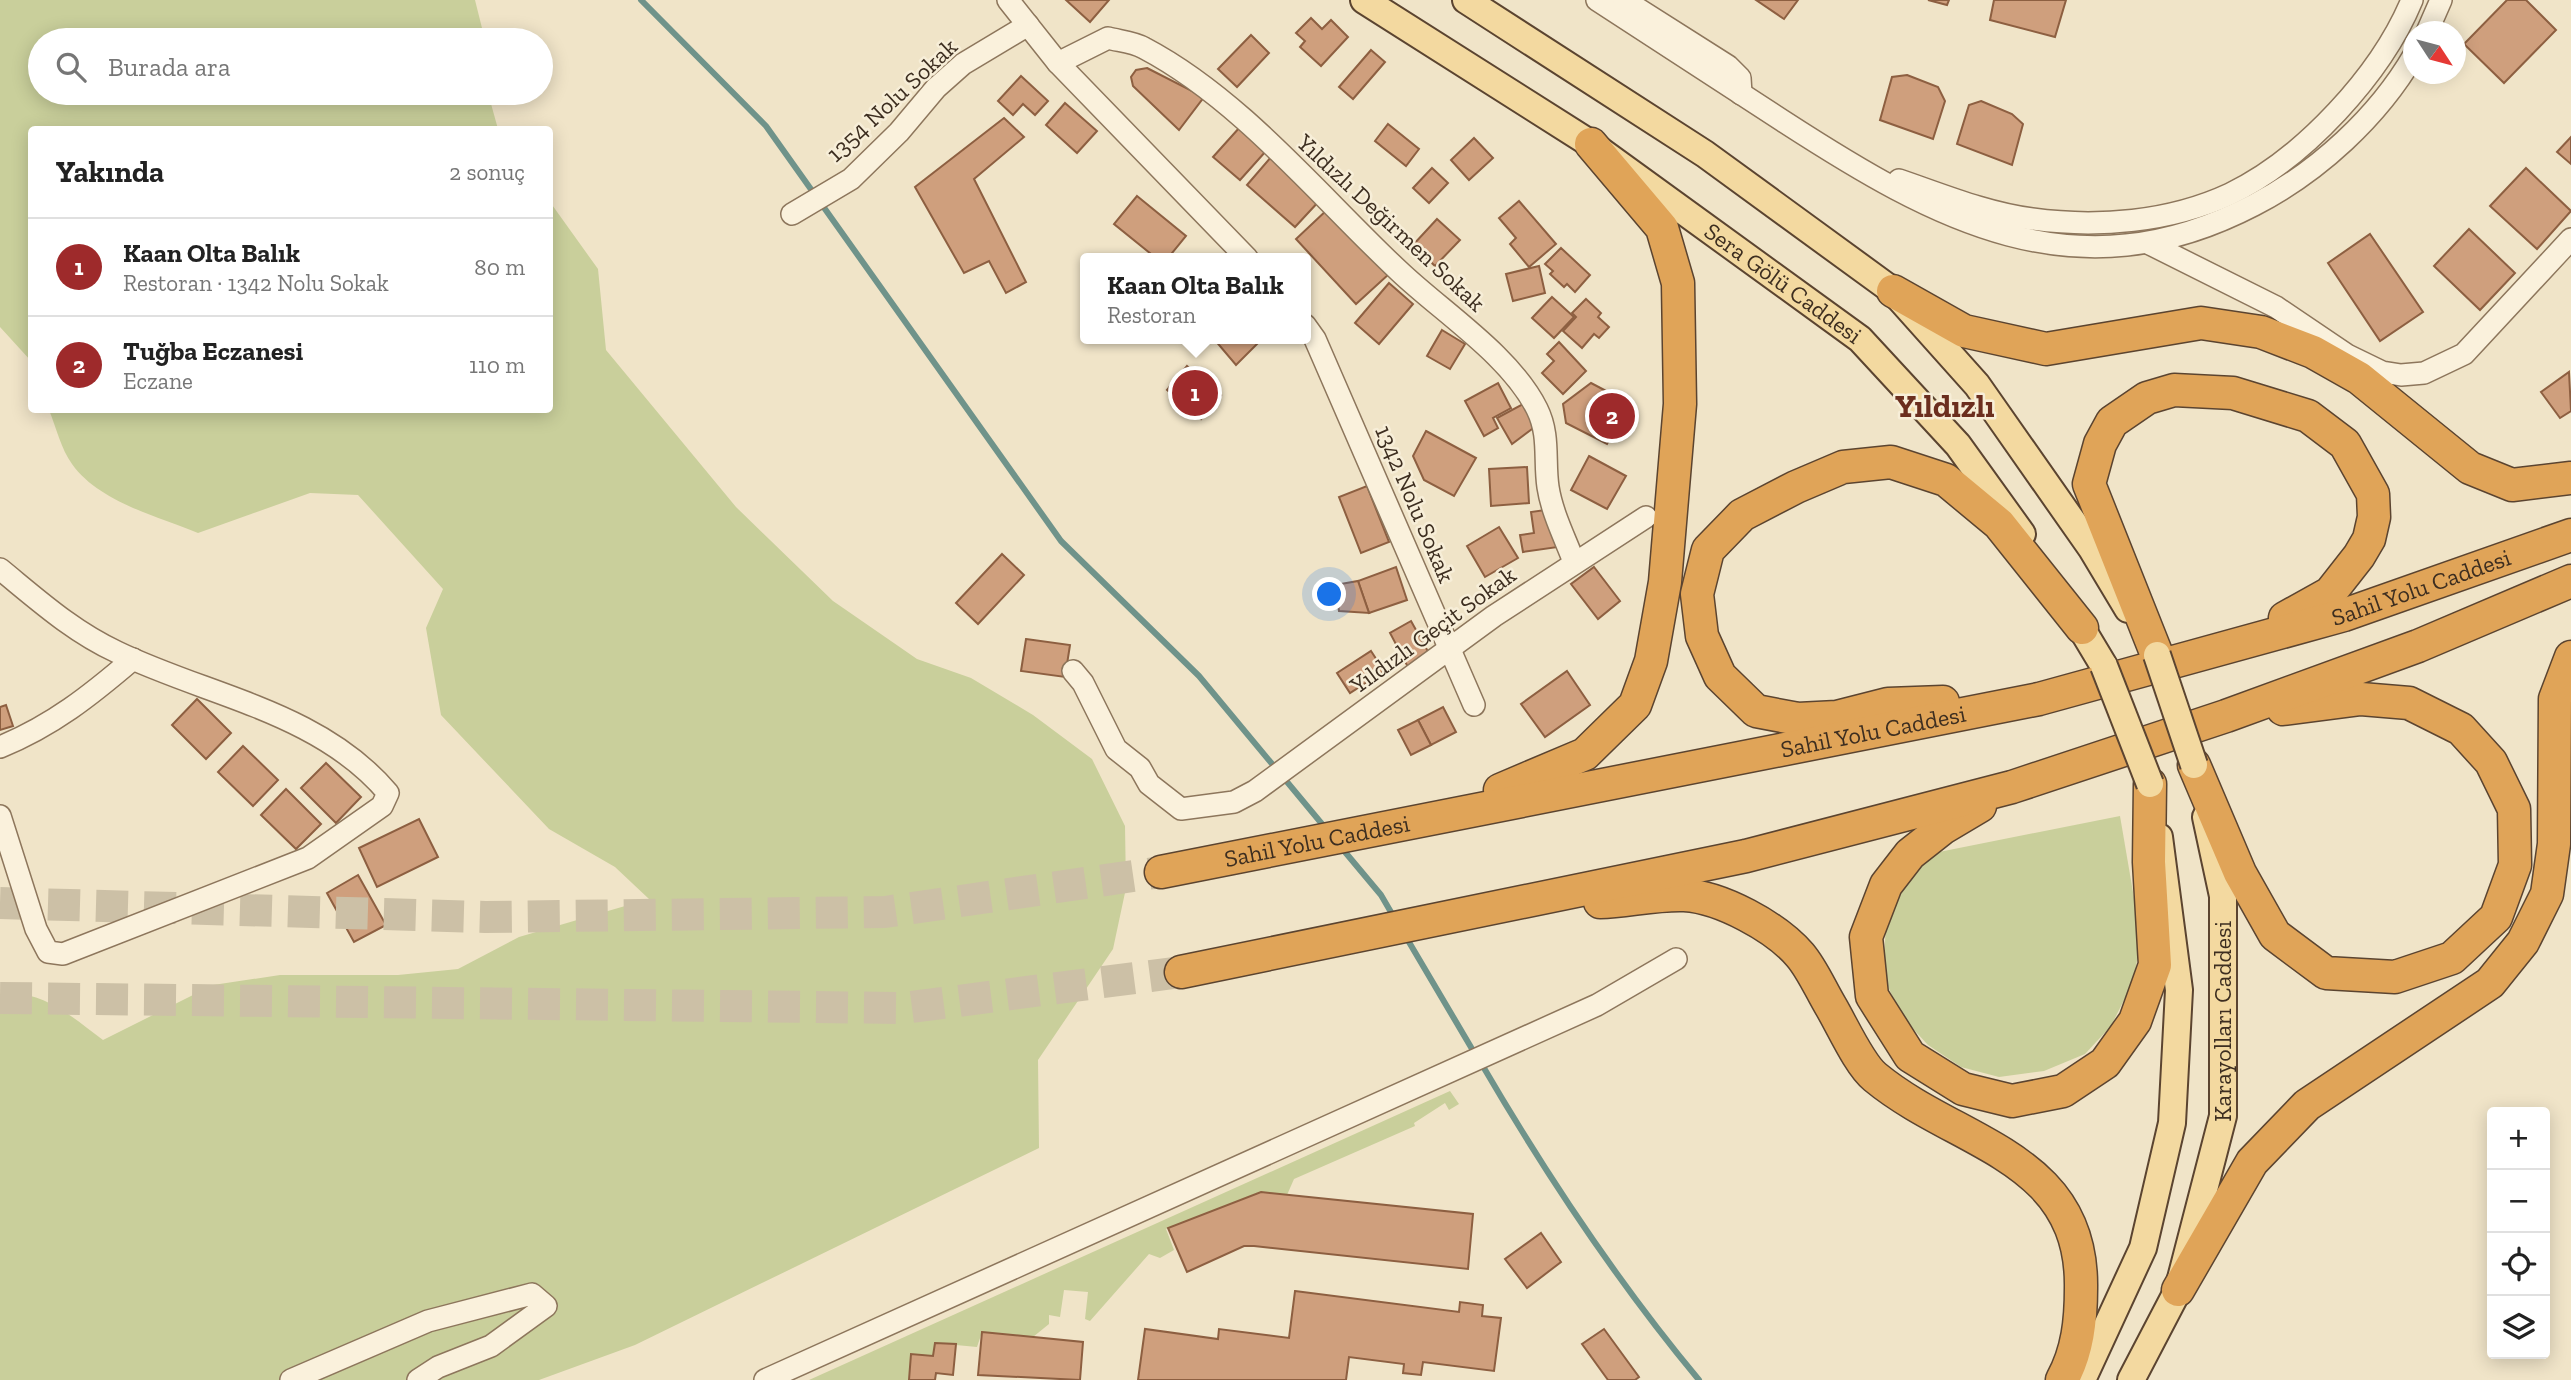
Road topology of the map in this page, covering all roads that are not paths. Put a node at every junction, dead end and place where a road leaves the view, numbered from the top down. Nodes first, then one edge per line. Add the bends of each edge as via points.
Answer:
1 (1008, 0) edge
2 (1364, 0) edge
3 (1466, 0) edge
4 (1597, 0) edge
5 (1624, 0) edge
6 (2412, 0) edge
7 (2441, 0) edge
8 (2432, 21) edge
9 (1028, 25) junction
10 (1058, 64) junction
11 (2403, 70) edge
12 (1741, 94) junction
13 (1591, 144) junction
14 (1848, 163) junction
15 (792, 214) dead end
16 (2571, 239) edge
17 (2150, 244) junction
18 (1242, 253) edge
19 (1893, 291) junction
20 (1311, 335) edge
21 (2571, 478) edge
22 (1646, 517) dead end
23 (2571, 535) edge
24 (1574, 562) junction
25 (0, 569) edge
26 (2571, 582) edge
27 (2082, 628) junction
28 (2237, 643) junction
29 (1449, 652) junction
30 (2157, 655) junction
31 (2571, 657) edge
32 (133, 659) junction
33 (2104, 666) joint
34 (1073, 671) dead end
35 (2039, 699) junction
36 (1474, 705) dead end
37 (2226, 716) junction
38 (0, 747) edge
39 (2194, 765) junction
40 (2150, 784) junction
41 (2012, 787) junction
42 (0, 816) edge
43 (1410, 823) junction
44 (1161, 872) tunnel mouth
45 (1500, 905) junction
46 (1676, 959) dead end
47 (1181, 972) tunnel mouth
48 (2178, 1290) junction
49 (290, 1380) edge
50 (418, 1380) edge
51 (765, 1380) edge
52 (2062, 1380) edge
53 (2082, 1380) edge
54 (2131, 1380) edge

1 - 9 street
2 - 13 main road, Sera Gölü Caddesi
3 - 19 main road via 1705,154
4 - 12 street
5 - 12 street via 1728,66 1740,78
6 - 14 street via 2387,49 2331,118 2265,172 2200,206 2154,218 2117,221 2032,219 1995,212
7 - 8 street
9 - 10 street
9 - 15 street, 1354 Nolu Sokak via 963,64 861,170
10 - 18 street
10 - 24 street, Yıldızlı Değirmen Sokak via 1108,38 1142,47 1198,84 1312,182 1398,271 1498,358 1537,409 1548,447 1552,505
11 - 17 street via 2353,132 2273,195 2200,230
12 - 14 street
13 - 27 main road, Sera Gölü Caddesi via 1860,339 1958,445
13 - 43 highway via 1662,228 1678,283 1680,404 1664,582 1651,661 1635,705 1585,754
14 - 17 street via 1903,195 1982,230 2057,244
16 - 17 street via 2464,354 2424,373 2401,375 2382,372 2347,355 2276,307
19 - 21 highway via 1964,331 2046,349 2201,323 2261,332 2313,352 2359,378 2470,468 2512,485
19 - 30 main road via 1977,385 2092,549
20 - 29 street, 1342 Nolu Sokak
22 - 24 street, Yıldızlı Geçit Sokak
23 - 28 highway, Sahil Yolu Caddesi via 2344,614
24 - 29 street, Yıldızlı Geçit Sokak
25 - 32 street via 72,629
26 - 37 highway, Sahil Yolu Caddesi via 2418,646
27 - 33 main road, Sera Gölü Caddesi
27 - 35 highway via 1999,524 1946,480 1891,462 1843,467 1796,487 1742,515 1708,550 1696,594 1702,636 1720,676 1756,710 1798,719 1837,717 1888,704
28 - 30 highway via 2330,593 2369,538 2373,494 2345,444 2308,416 2232,393 2174,390 2147,398 2112,422 2100,444 2089,484
28 - 35 highway, Sahil Yolu Caddesi
29 - 34 street, Yıldızlı Geçit Sokak via 1255,791 1234,802 1181,809 1116,749
29 - 36 street, 1342 Nolu Sokak
30 - 39 main road, Karayolları Caddesi, bridge
31 - 48 highway via 2555,699 2554,844 2547,894 2523,942 2490,983 2307,1105 2252,1163
32 - 38 street via 83,702 36,733
32 - 42 street via 272,713 327,741 369,772 388,793 382,806 308,858 63,954 48,952 36,929
33 - 40 main road, Karayolları Caddesi, bridge
35 - 43 highway, Sahil Yolu Caddesi
37 - 39 highway via 2361,699 2409,704 2461,729 2491,762 2514,809 2515,865 2496,917 2452,958 2418,970 2395,977 2326,973 2274,935 2240,873
37 - 41 highway, Sahil Yolu Caddesi
39 - 48 main road, Karayolları Caddesi via 2223,896 2223,1116
40 - 41 highway via 2155,965 2135,1021 2105,1063 2063,1091 2012,1101 1963,1089 1910,1056 1872,996 1866,937 1886,885 1910,854
40 - 53 main road, Karayolları Caddesi via 2179,990 2172,1123 2143,1248
41 - 45 highway, Sahil Yolu Caddesi via 1746,856
43 - 44 highway, Sahil Yolu Caddesi
45 - 47 highway, Sahil Yolu Caddesi
45 - 52 highway via 1684,895 1720,901 1764,926 1800,955 1872,1075 1913,1105 2000,1150 2040,1182 2067,1214 2082,1265 2081,1318 2072,1363
46 - 51 street via 1597,1005
48 - 54 main road, Karayolları Caddesi
49 - 50 street via 428,1321 533,1294 546,1306 491,1346

